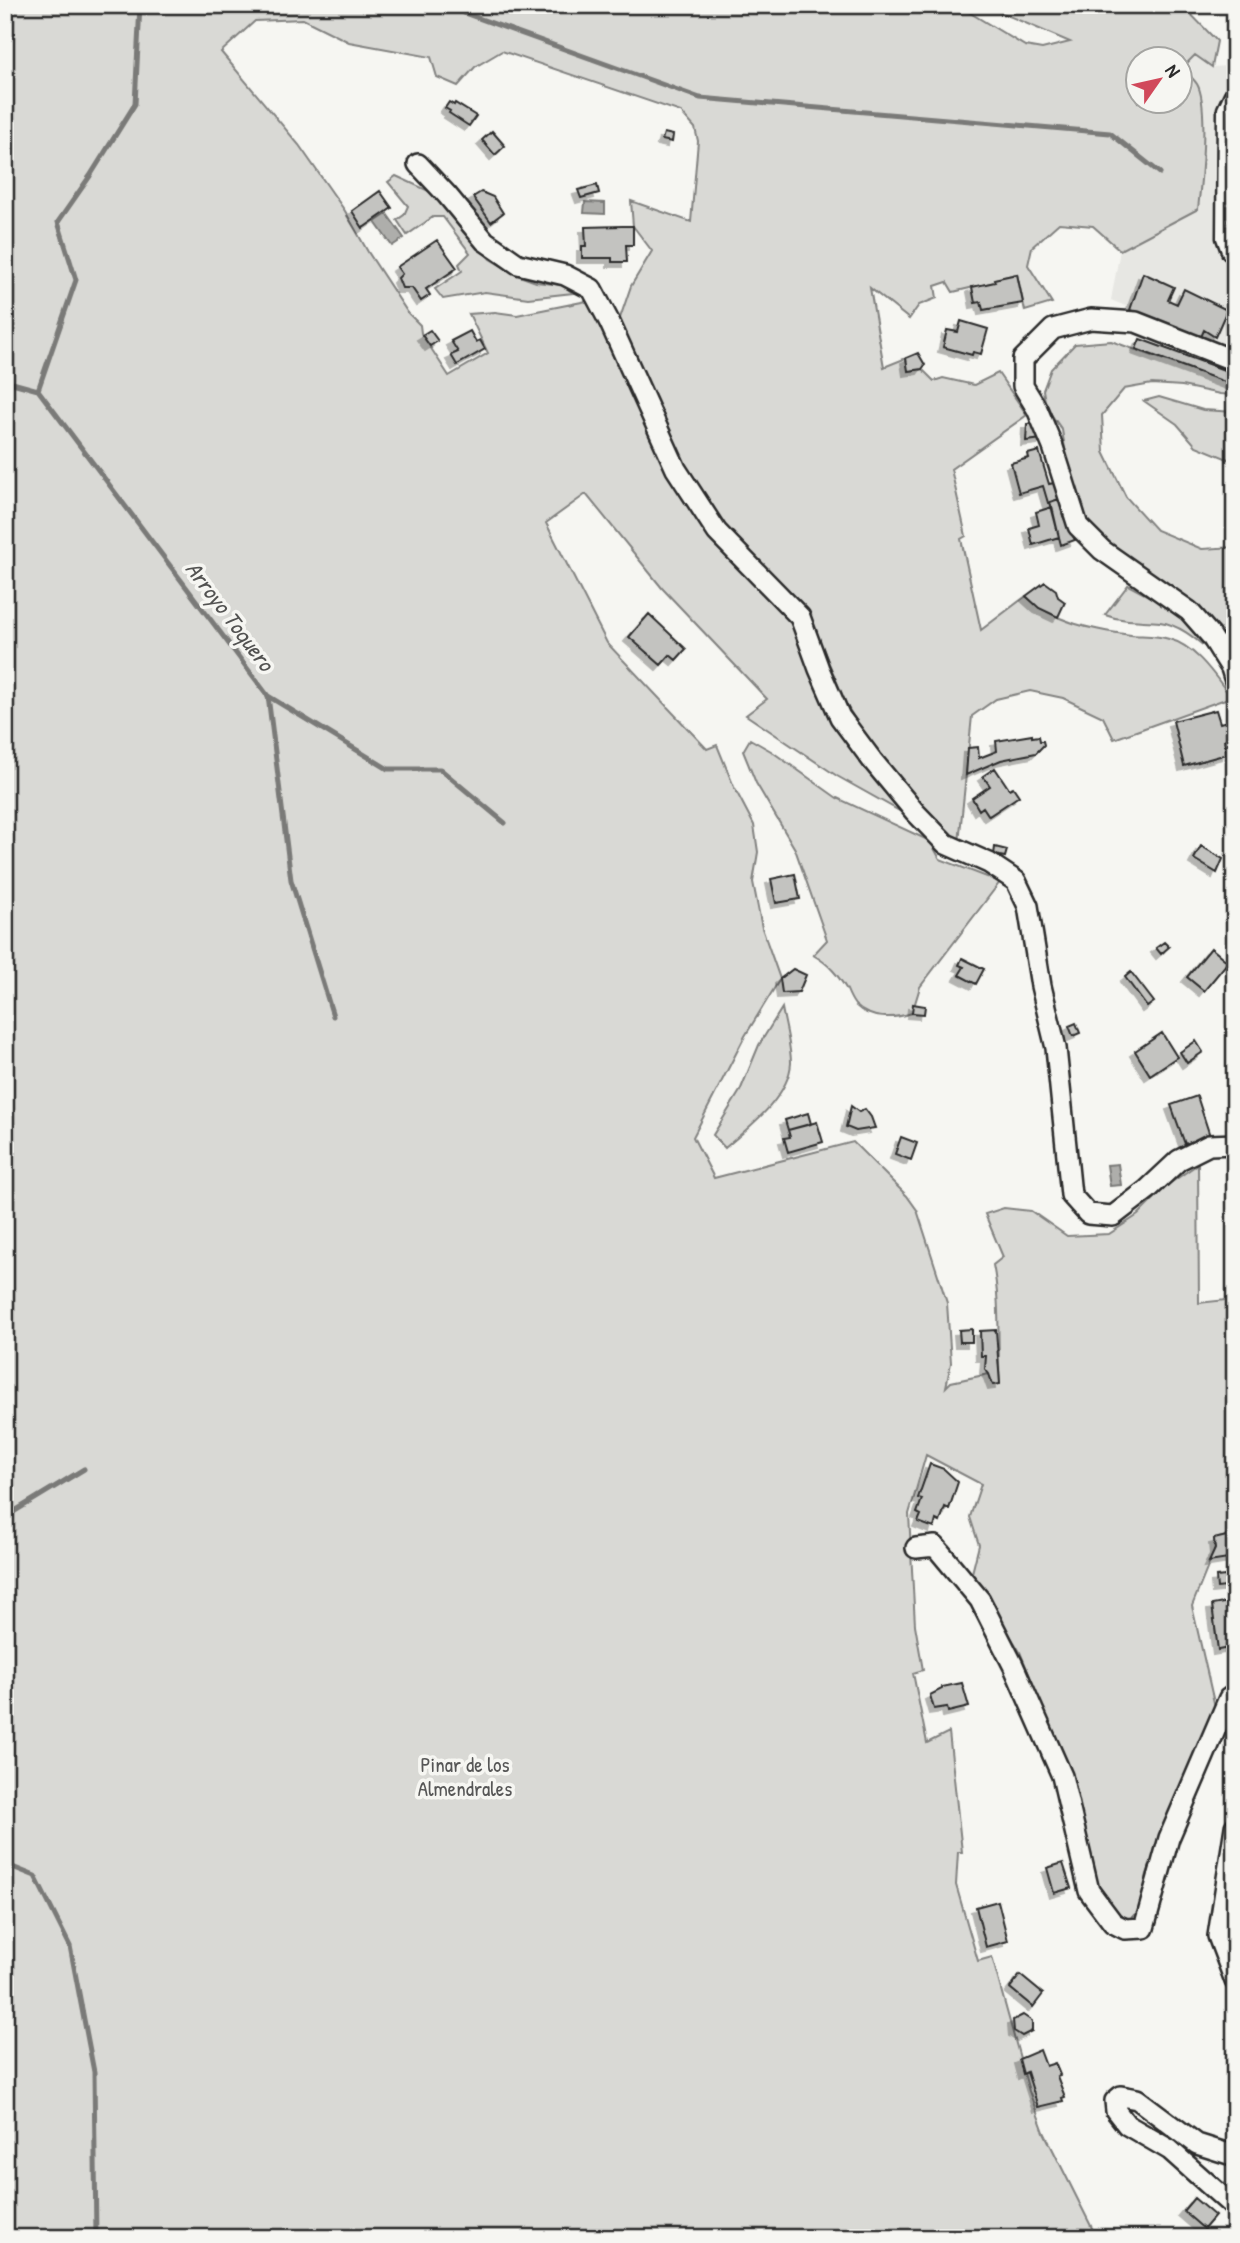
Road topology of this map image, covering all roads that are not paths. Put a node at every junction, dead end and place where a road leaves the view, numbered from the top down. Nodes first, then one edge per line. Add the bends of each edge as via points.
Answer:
1 (1235, 91) edge
2 (418, 163) dead end
3 (1235, 257) edge
4 (1235, 361) edge
5 (1235, 681) edge
6 (1235, 1144) edge
7 (916, 1548) dead end
8 (1235, 1695) edge
9 (1235, 1827) edge
10 (1235, 1981) edge
11 (1235, 2156) edge
12 (1235, 2208) edge

1 - 3 lane via 1223,109 1222,238 1228,254
2 - 6 street via 485,241 518,264 565,275 592,289 676,469 717,531 800,617 840,717 880,771 946,844 1016,881 1028,906 1056,1048 1071,1195 1088,1214 1113,1216 1180,1160 1209,1145
4 - 5 street via 1136,322 1091,319 1053,329 1023,359 1023,386 1053,447 1078,526 1102,550 1189,611 1211,636
7 - 8 street via 935,1546 980,1600 1062,1776 1089,1891 1114,1923 1125,1929 1144,1928 1169,1838 1229,1698
9 - 10 street via 1218,1936
11 - 12 street via 1197,2144 1137,2099 1122,2096 1115,2101 1116,2111 1127,2125 1170,2150

